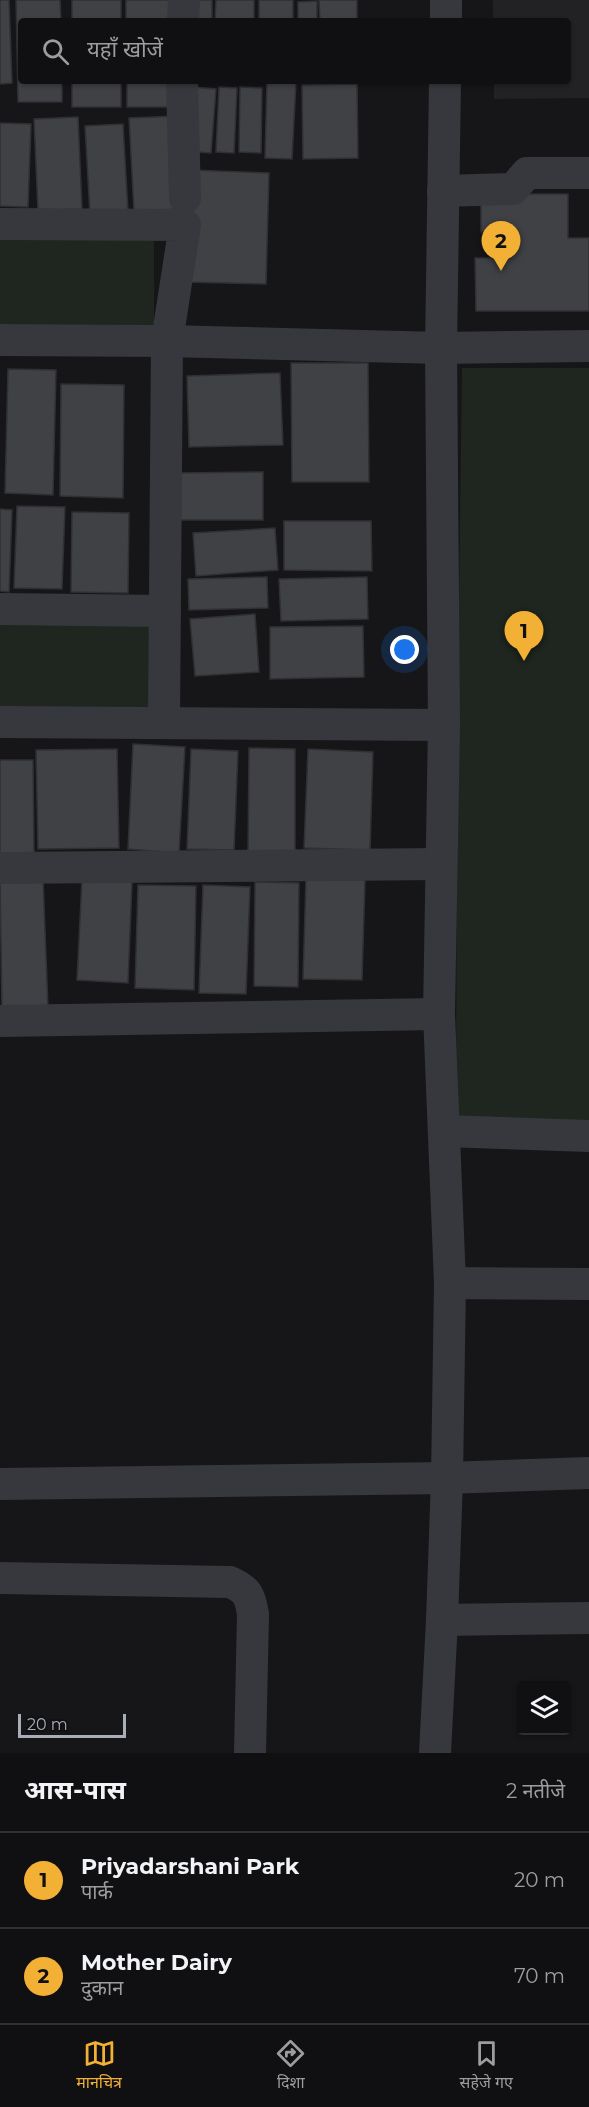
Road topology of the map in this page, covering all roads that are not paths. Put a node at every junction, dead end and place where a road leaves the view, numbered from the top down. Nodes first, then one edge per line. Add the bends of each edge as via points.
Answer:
1 (184, 0) edge
2 (446, 0) edge
3 (183, 18) edge
4 (446, 18) edge
5 (182, 84) edge
6 (445, 84) edge
7 (589, 173) edge
8 (443, 191) junction
9 (185, 198) dead end
10 (0, 224) edge
11 (0, 340) edge
12 (167, 341) junction
13 (589, 346) edge
14 (441, 348) junction
15 (0, 609) edge
16 (165, 611) junction
17 (0, 722) edge
18 (164, 723) junction
19 (444, 725) junction
20 (441, 864) junction
21 (0, 868) edge
22 (439, 1014) junction
23 (0, 1021) edge
24 (444, 1131) junction
25 (589, 1136) edge
26 (450, 1283) junction
27 (589, 1284) edge
28 (589, 1473) edge
29 (447, 1478) junction
30 (0, 1484) edge
31 (0, 1578) edge
32 (589, 1618) edge
33 (442, 1620) junction
34 (250, 1753) edge
35 (435, 1753) edge

1 - 3 street
2 - 4 street
5 - 9 street
6 - 8 street
7 - 8 street via 527,173 513,189
8 - 14 street
10 - 12 street via 185,225
11 - 12 street
12 - 14 street
12 - 16 street
13 - 14 street
14 - 19 street
15 - 16 street
16 - 18 street
17 - 18 street
18 - 19 street
19 - 20 street
20 - 21 street
20 - 22 street
22 - 23 street
22 - 24 street
24 - 25 street
24 - 26 street
26 - 27 street
26 - 29 street
28 - 29 street
29 - 30 street
29 - 33 street
31 - 34 street via 230,1582 241,1587 251,1598 253,1614
32 - 33 street
33 - 35 street

